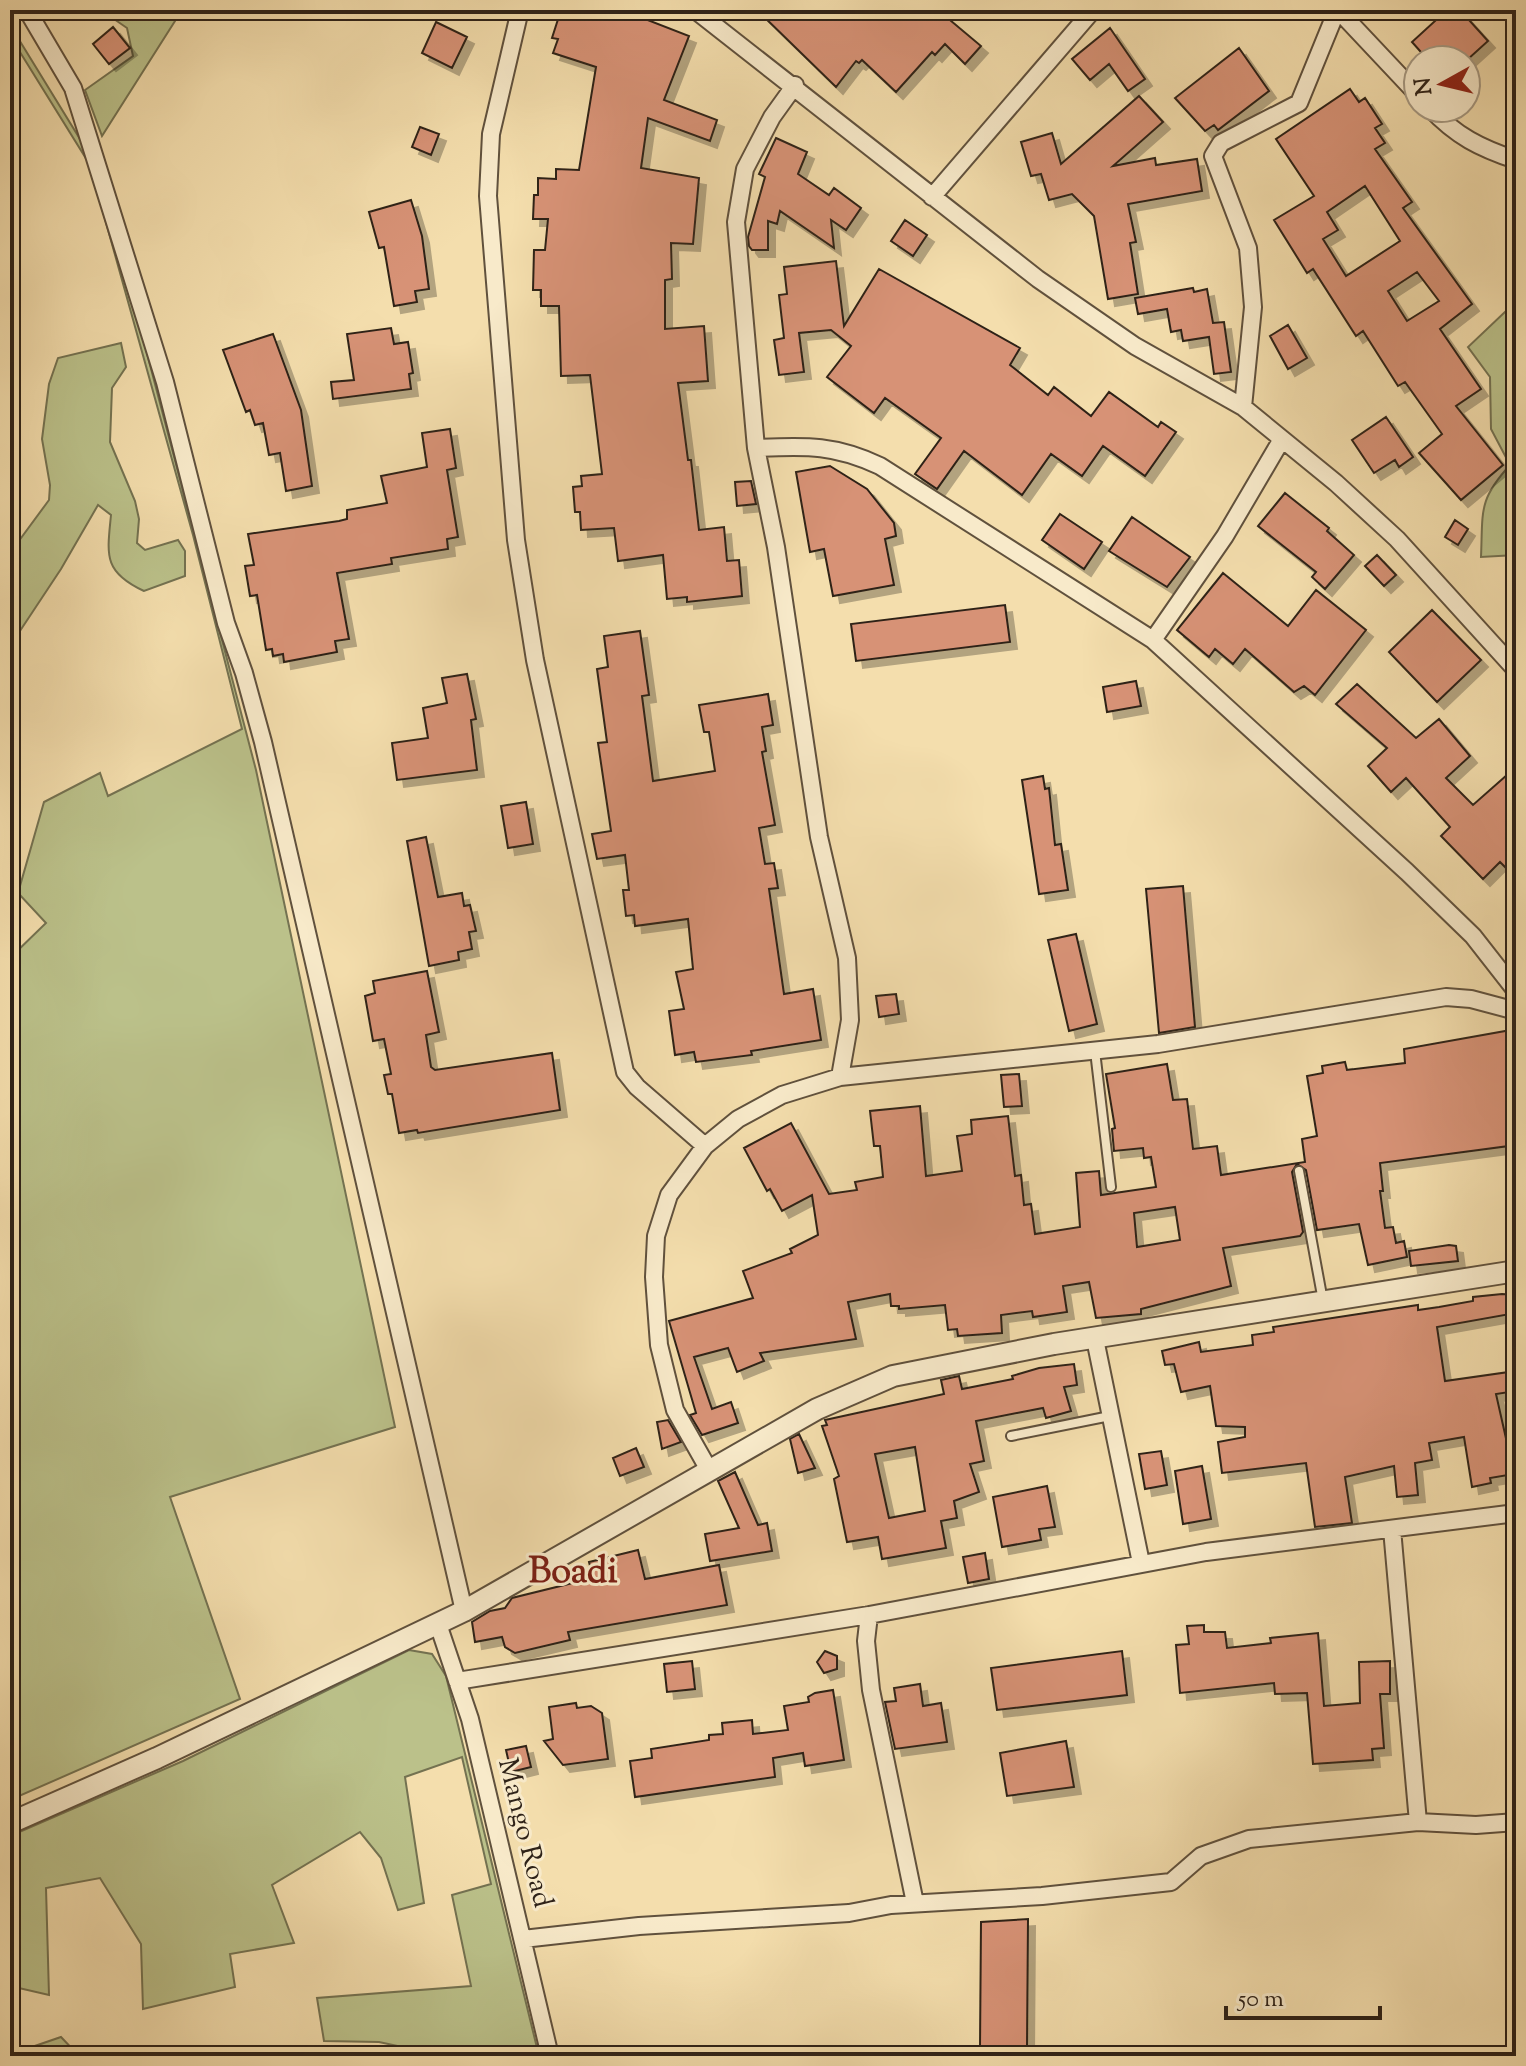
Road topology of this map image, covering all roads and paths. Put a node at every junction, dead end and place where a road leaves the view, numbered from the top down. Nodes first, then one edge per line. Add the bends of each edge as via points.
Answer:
1 (27, 10) edge
2 (520, 10) edge
3 (695, 10) edge
4 (1093, 10) edge
5 (1338, 10) edge
6 (1402, 78) edge
7 (795, 85) junction
8 (1445, 124) edge
9 (1516, 160) edge
10 (932, 197) junction
11 (1243, 407) junction
12 (1282, 439) junction
13 (756, 448) junction
14 (1153, 640) junction
15 (1516, 670) edge
16 (1516, 991) edge
17 (1516, 1011) edge
18 (1095, 1050) junction
19 (840, 1077) junction
20 (705, 1146) junction
21 (1299, 1171) dead end
22 (1111, 1187) dead end
23 (1516, 1271) edge
24 (1324, 1302) junction
25 (1095, 1339) junction
26 (1111, 1416) junction
27 (1011, 1436) dead end
28 (709, 1470) junction
29 (1516, 1513) edge
30 (1392, 1529) junction
31 (1141, 1563) junction
32 (464, 1611) junction
33 (869, 1615) junction
34 (438, 1624) junction
35 (457, 1681) junction
36 (1418, 1822) junction
37 (1516, 1822) edge
38 (10, 1823) edge
39 (915, 1903) junction
40 (523, 1939) junction
41 (550, 2056) edge

1 - 32 street via 73,88 165,382 226,623 244,673
2 - 20 street via 491,134 488,196 516,540 535,660 625,1072
3 - 7 street
4 - 10 street
5 - 6 street
5 - 11 street via 1299,103 1221,143 1213,156 1248,248 1253,307
7 - 10 street
7 - 13 street via 758,141 738,197
8 - 9 street via 1476,146
10 - 11 street via 1135,346
11 - 12 street
12 - 14 street via 1225,536
12 - 15 street via 1397,539
13 - 14 street via 822,446 880,466
13 - 19 street via 817,823 847,958 850,1020
14 - 16 street via 1407,872 1473,936
17 - 18 street via 1446,997
18 - 19 street
18 - 22 lane
19 - 20 street via 782,1095 738,1119
20 - 28 street via 669,1195 656,1236 654,1277 659,1345 675,1410
21 - 24 lane
23 - 24 street
24 - 25 street
25 - 26 street
25 - 28 street via 893,1376 817,1409
26 - 27 lane
26 - 31 street
28 - 32 street
29 - 30 street
30 - 31 street
30 - 36 street
31 - 33 street
32 - 34 street
33 - 35 street
33 - 39 street via 871,1690
34 - 35 street, Mango Road
34 - 38 street
35 - 40 street, Mango Road
36 - 37 street
36 - 39 street via 1249,1839 1210,1850 1171,1882
39 - 40 street
40 - 41 street, Mango Road

